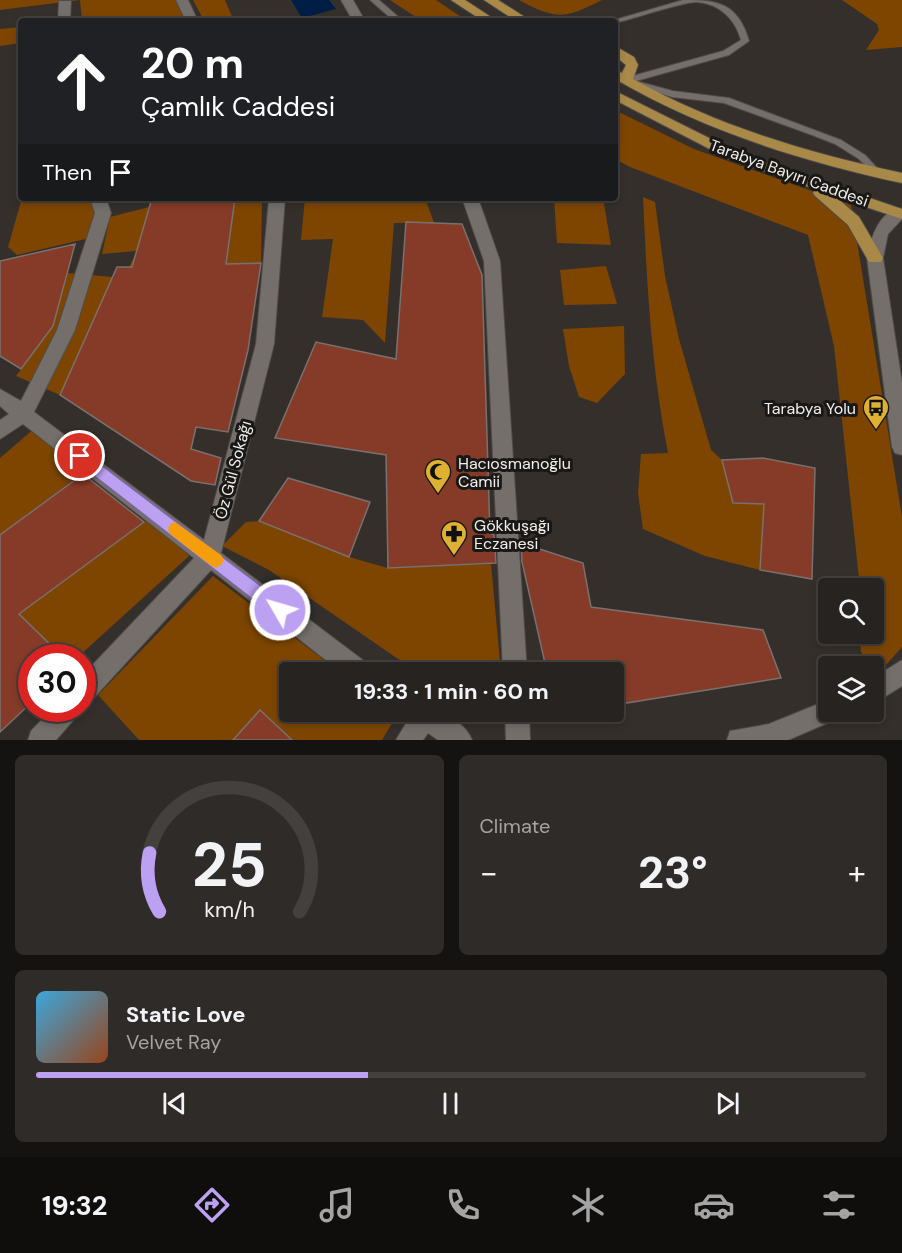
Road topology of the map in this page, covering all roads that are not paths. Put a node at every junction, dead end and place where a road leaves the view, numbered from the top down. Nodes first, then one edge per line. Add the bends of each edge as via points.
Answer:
1 (182, 0) edge
2 (347, 0) edge
3 (374, 0) edge
4 (457, 0) edge
5 (490, 0) edge
6 (692, 0) edge
7 (699, 0) edge
8 (65, 1) edge
9 (64, 18) edge
10 (191, 18) edge
11 (357, 18) edge
12 (395, 18) edge
13 (486, 18) edge
14 (520, 18) edge
15 (618, 20) edge
16 (618, 52) edge
17 (620, 77) edge
18 (619, 100) edge
19 (773, 171) junction
20 (877, 173) junction
21 (902, 178) edge
22 (99, 201) edge
23 (277, 201) edge
24 (471, 201) edge
25 (901, 213) edge
26 (875, 258) junction
27 (0, 396) edge
28 (24, 413) junction
29 (0, 431) edge
30 (902, 447) edge
31 (210, 556) junction
32 (347, 662) edge
33 (514, 662) edge
34 (902, 672) edge
35 (96, 679) edge
36 (884, 684) edge
37 (818, 716) edge
38 (56, 722) edge
39 (416, 722) edge
40 (432, 722) edge
41 (517, 722) edge
42 (39, 740) edge
43 (408, 740) edge
44 (460, 740) edge
45 (518, 740) edge
46 (739, 740) edge

1 - 10 street
2 - 11 street
3 - 12 lane
4 - 13 main road
5 - 14 main road
6 - 15 lane
7 - 17 lane via 727,10 741,24 745,41 726,53
8 - 9 street
16 - 17 main road via 632,65
17 - 20 main road, Tarabya Bayırı Caddesi via 676,108 724,127
17 - 20 lane via 672,94 726,100 815,132 862,157
18 - 19 main road, Tarabya Bayırı Caddesi
19 - 25 main road, Tarabya Bayırı Caddesi
19 - 26 main road via 845,209
20 - 21 main road, Tarabya Bayırı Caddesi
22 - 28 street via 103,213 66,330
23 - 31 street, Öz Gül Sokağı via 266,344
24 - 33 street via 492,261
25 - 26 street via 881,232
26 - 30 street
27 - 28 street
28 - 29 street
28 - 31 street
31 - 32 street
31 - 35 street, Öz Gül Sokağı
34 - 36 street
37 - 46 street via 769,736
38 - 42 street
39 - 43 street
40 - 44 street
41 - 45 street

